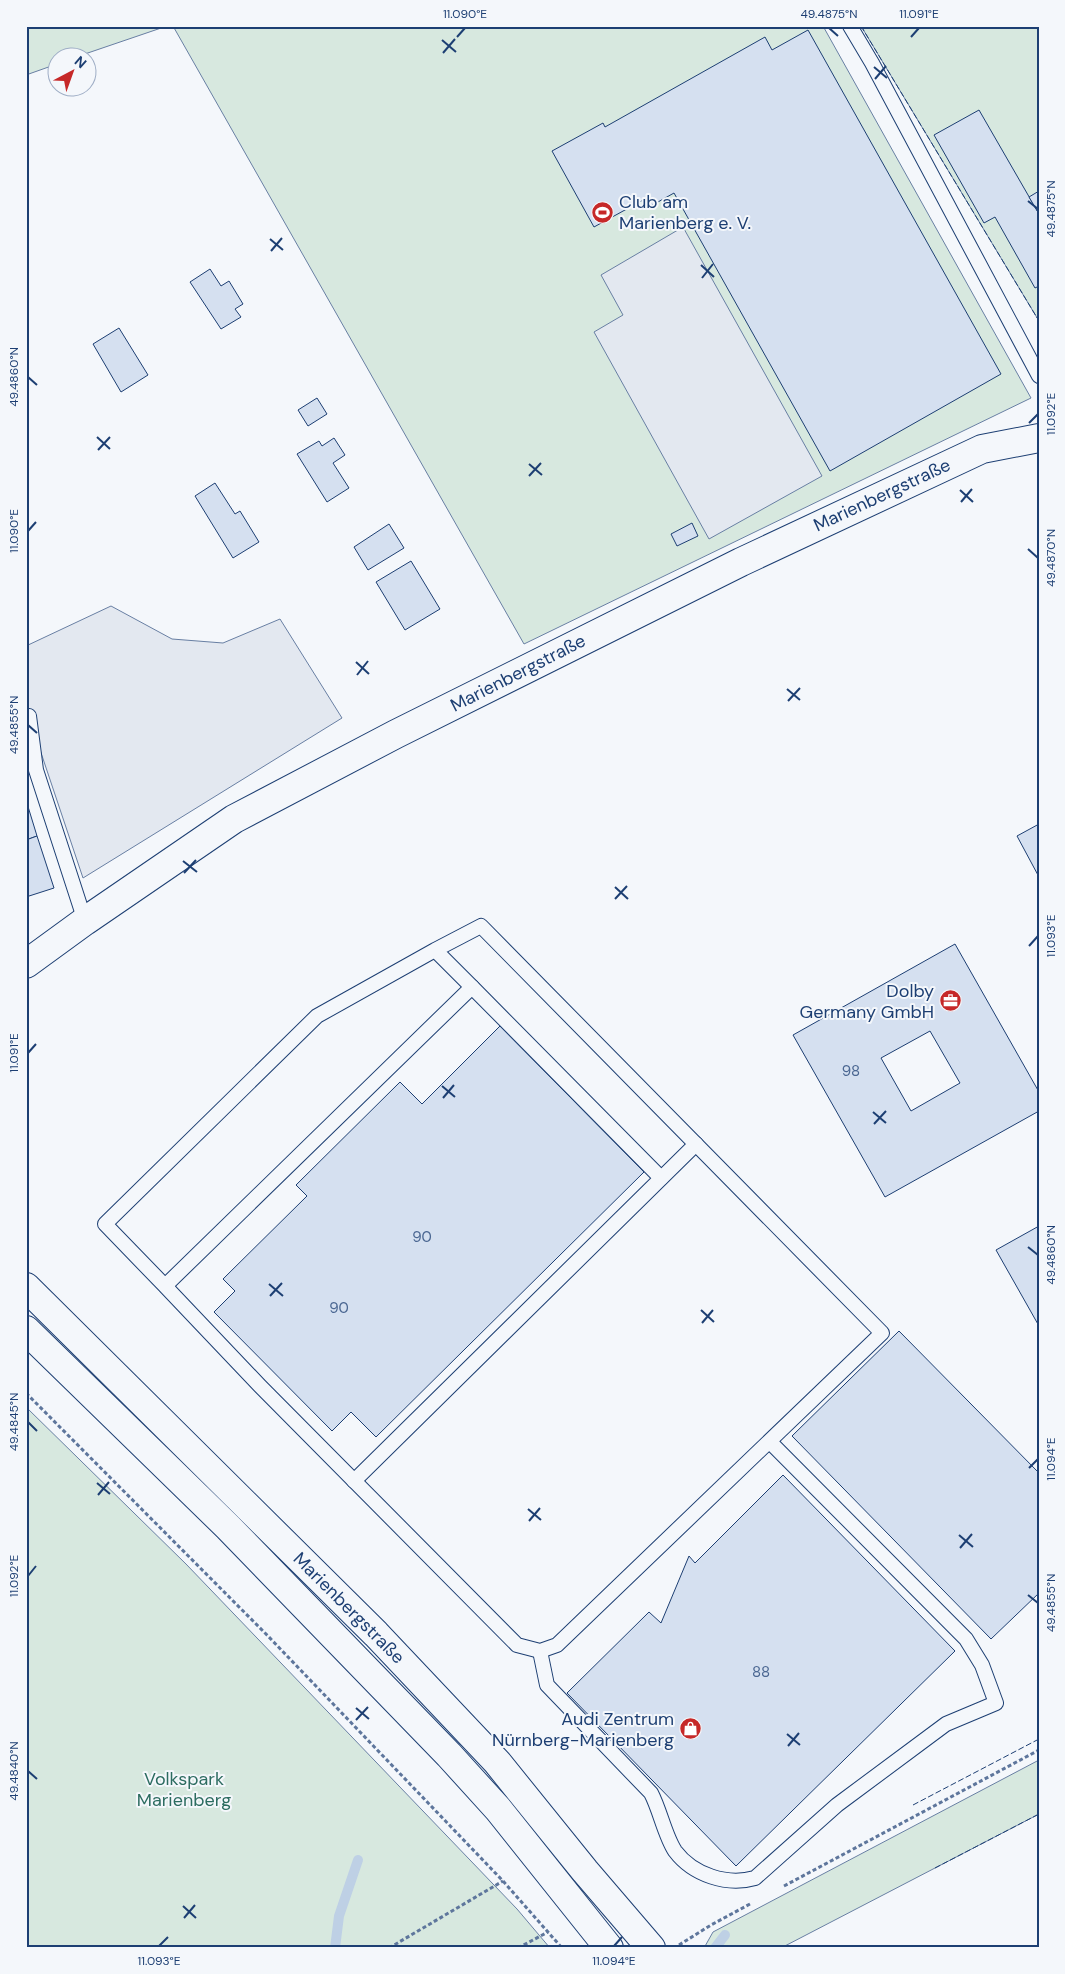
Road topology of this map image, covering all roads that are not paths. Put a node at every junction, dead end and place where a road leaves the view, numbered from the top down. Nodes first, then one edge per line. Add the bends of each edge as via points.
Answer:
1 (850, 26) edge
2 (1039, 376) edge
3 (1039, 438) edge
4 (29, 716) dead end
5 (85, 921) junction
6 (436, 950) junction
7 (26, 964) edge
8 (472, 987) junction
9 (696, 1144) junction
10 (661, 1178) junction
11 (165, 1286) junction
12 (26, 1287) edge
13 (26, 1330) edge
14 (770, 1442) junction
15 (354, 1481) junction
16 (330, 1631) junction
17 (376, 1634) junction
18 (540, 1651) junction
19 (609, 1948) edge
20 (651, 1948) edge

1 - 2 lane
3 - 5 main road, Marienbergstraße via 982,449 741,562 396,734 234,819
4 - 5 lane via 36,770
5 - 7 main road, Marienbergstraße
6 - 8 lane
6 - 9 lane via 481,926
6 - 11 lane via 317,1016 105,1224
8 - 10 lane
8 - 11 lane
9 - 10 lane
9 - 14 lane via 882,1332
10 - 15 lane
11 - 15 lane
12 - 17 main road, Marienbergstraße
13 - 16 main road, Marienbergstraße
14 - 18 lane via 557,1645
14 - 18 lane via 966,1639 982,1665 996,1704 946,1724 837,1805 755,1878 725,1881 689,1864 675,1850 651,1793 547,1686
15 - 18 lane via 517,1645
16 - 17 main road via 356,1638
16 - 19 main road, Marienbergstraße via 474,1782
17 - 20 main road, Marienbergstraße via 512,1779

